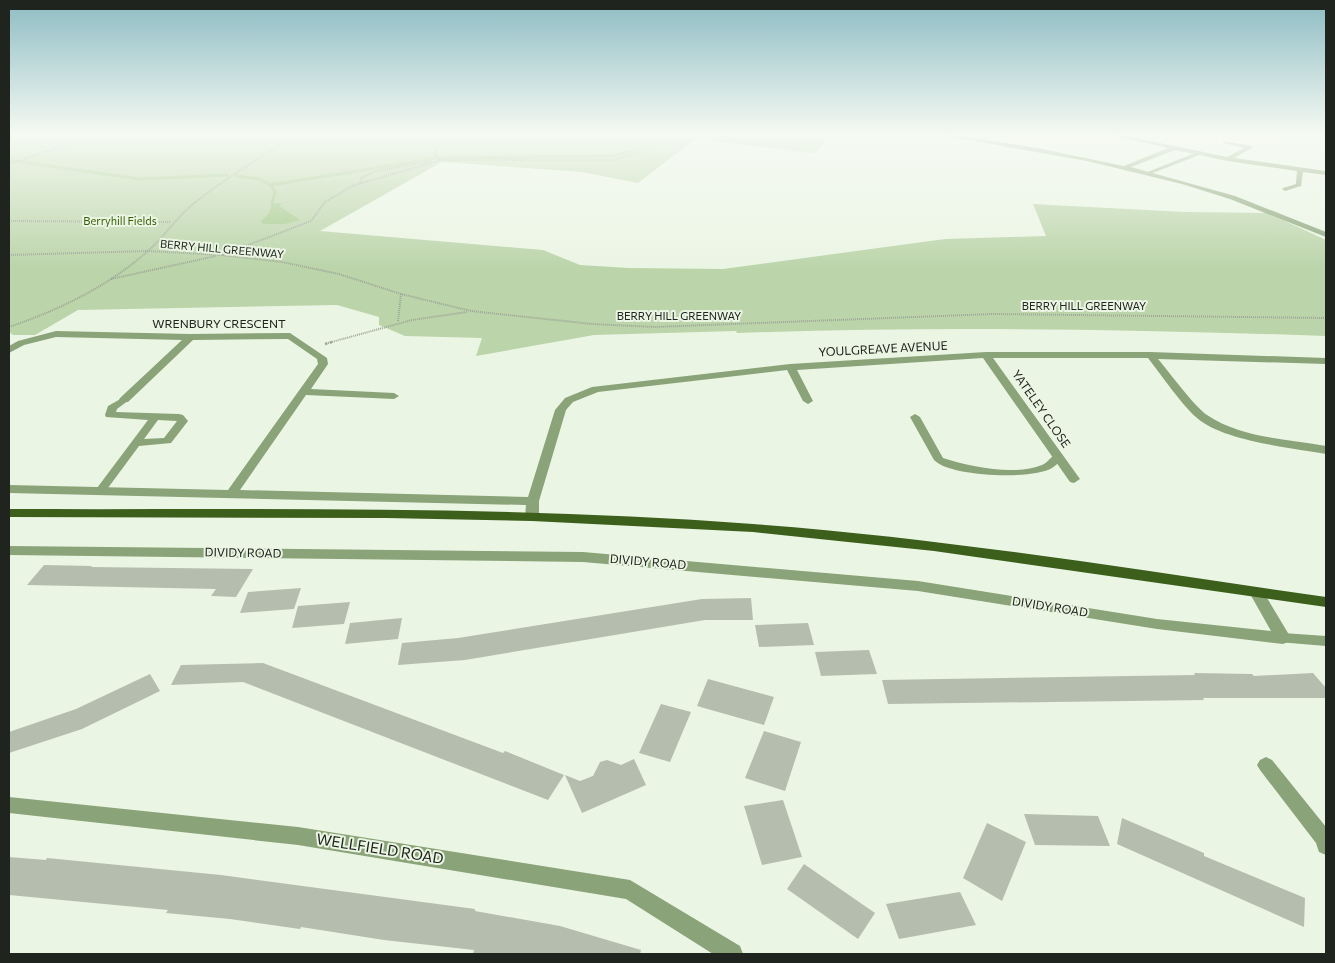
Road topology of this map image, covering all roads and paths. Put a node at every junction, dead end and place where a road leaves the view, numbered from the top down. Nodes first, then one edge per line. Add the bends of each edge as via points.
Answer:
1 (227, 179) edge
2 (361, 179) edge
3 (377, 179) edge
4 (1168, 179) edge
5 (1300, 179) edge
6 (360, 184) junction
7 (1285, 189) dead end
8 (9, 221) edge
9 (172, 222) junction
10 (1326, 235) edge
11 (148, 251) junction
12 (9, 255) edge
13 (221, 255) junction
14 (111, 279) junction
15 (401, 294) junction
16 (471, 311) junction
17 (1326, 318) edge
18 (398, 321) junction
19 (9, 327) edge
20 (9, 337) edge
21 (190, 337) junction
22 (21, 343) junction
23 (310, 349) junction
24 (9, 350) edge
25 (986, 355) junction
26 (1150, 355) junction
27 (1326, 361) edge
28 (790, 367) junction
29 (305, 392) junction
30 (394, 396) dead end
31 (124, 400) joint
32 (808, 401) dead end
33 (155, 417) junction
34 (915, 417) dead end
35 (136, 443) junction
36 (1326, 450) edge
37 (1058, 456) junction
38 (1074, 479) dead end
39 (9, 489) edge
40 (101, 490) junction
41 (233, 492) junction
42 (533, 501) junction
43 (9, 512) edge
44 (532, 517) junction
45 (9, 550) edge
46 (1256, 592) junction
47 (1326, 602) edge
48 (1283, 638) junction
49 (1326, 641) edge
50 (1266, 765) dead end
51 (9, 805) edge
52 (1326, 846) edge
53 (732, 954) edge

1 - 9 path
2 - 6 path
3 - 6 path
4 - 10 street via 1247,202
5 - 7 street via 1300,185
6 - 13 path via 325,202 311,221
8 - 9 path
9 - 11 path
11 - 12 path, BERRY HILL GREENWAY
11 - 13 path, BERRY HILL GREENWAY
11 - 14 path
13 - 14 path
13 - 15 path, BERRY HILL GREENWAY via 282,262 339,274
14 - 19 path via 83,297
15 - 16 path, BERRY HILL GREENWAY
15 - 18 path
16 - 17 path, BERRY HILL GREENWAY via 655,327 992,314
16 - 18 path
18 - 23 path
20 - 22 street
21 - 22 street, WRENBURY CRESCENT via 56,334
21 - 23 street, WRENBURY CRESCENT via 290,336
21 - 31 street
22 - 24 street, WRENBURY CRESCENT
23 - 29 street, WRENBURY CRESCENT via 322,358 323,364
25 - 26 street, YOULGREAVE AVENUE
25 - 28 street, YOULGREAVE AVENUE
25 - 37 street, YATELEY CLOSE
26 - 27 street, YOULGREAVE AVENUE
26 - 36 street via 1209,422 1226,430
28 - 32 street
28 - 42 street, YOULGREAVE AVENUE via 620,385 582,393 569,400 561,410
29 - 30 street
29 - 41 street, WRENBURY CRESCENT
31 - 33 lane via 112,408 110,415
33 - 35 lane
33 - 35 lane via 183,421 167,441
34 - 37 lane via 938,460 960,468 1020,472 1048,466
35 - 40 lane
37 - 38 street, YATELEY CLOSE
39 - 40 street
40 - 41 street
41 - 42 street
42 - 44 street, YOULGREAVE AVENUE
43 - 44 main road
44 - 46 main road via 753,528 934,547
45 - 48 street, DIVIDY ROAD via 583,557 918,586 1157,624
46 - 47 main road
46 - 48 street
48 - 49 lane, DIVIDY ROAD
50 - 52 street via 1325,840
51 - 53 street, WELLFIELD ROAD via 298,836 630,890

